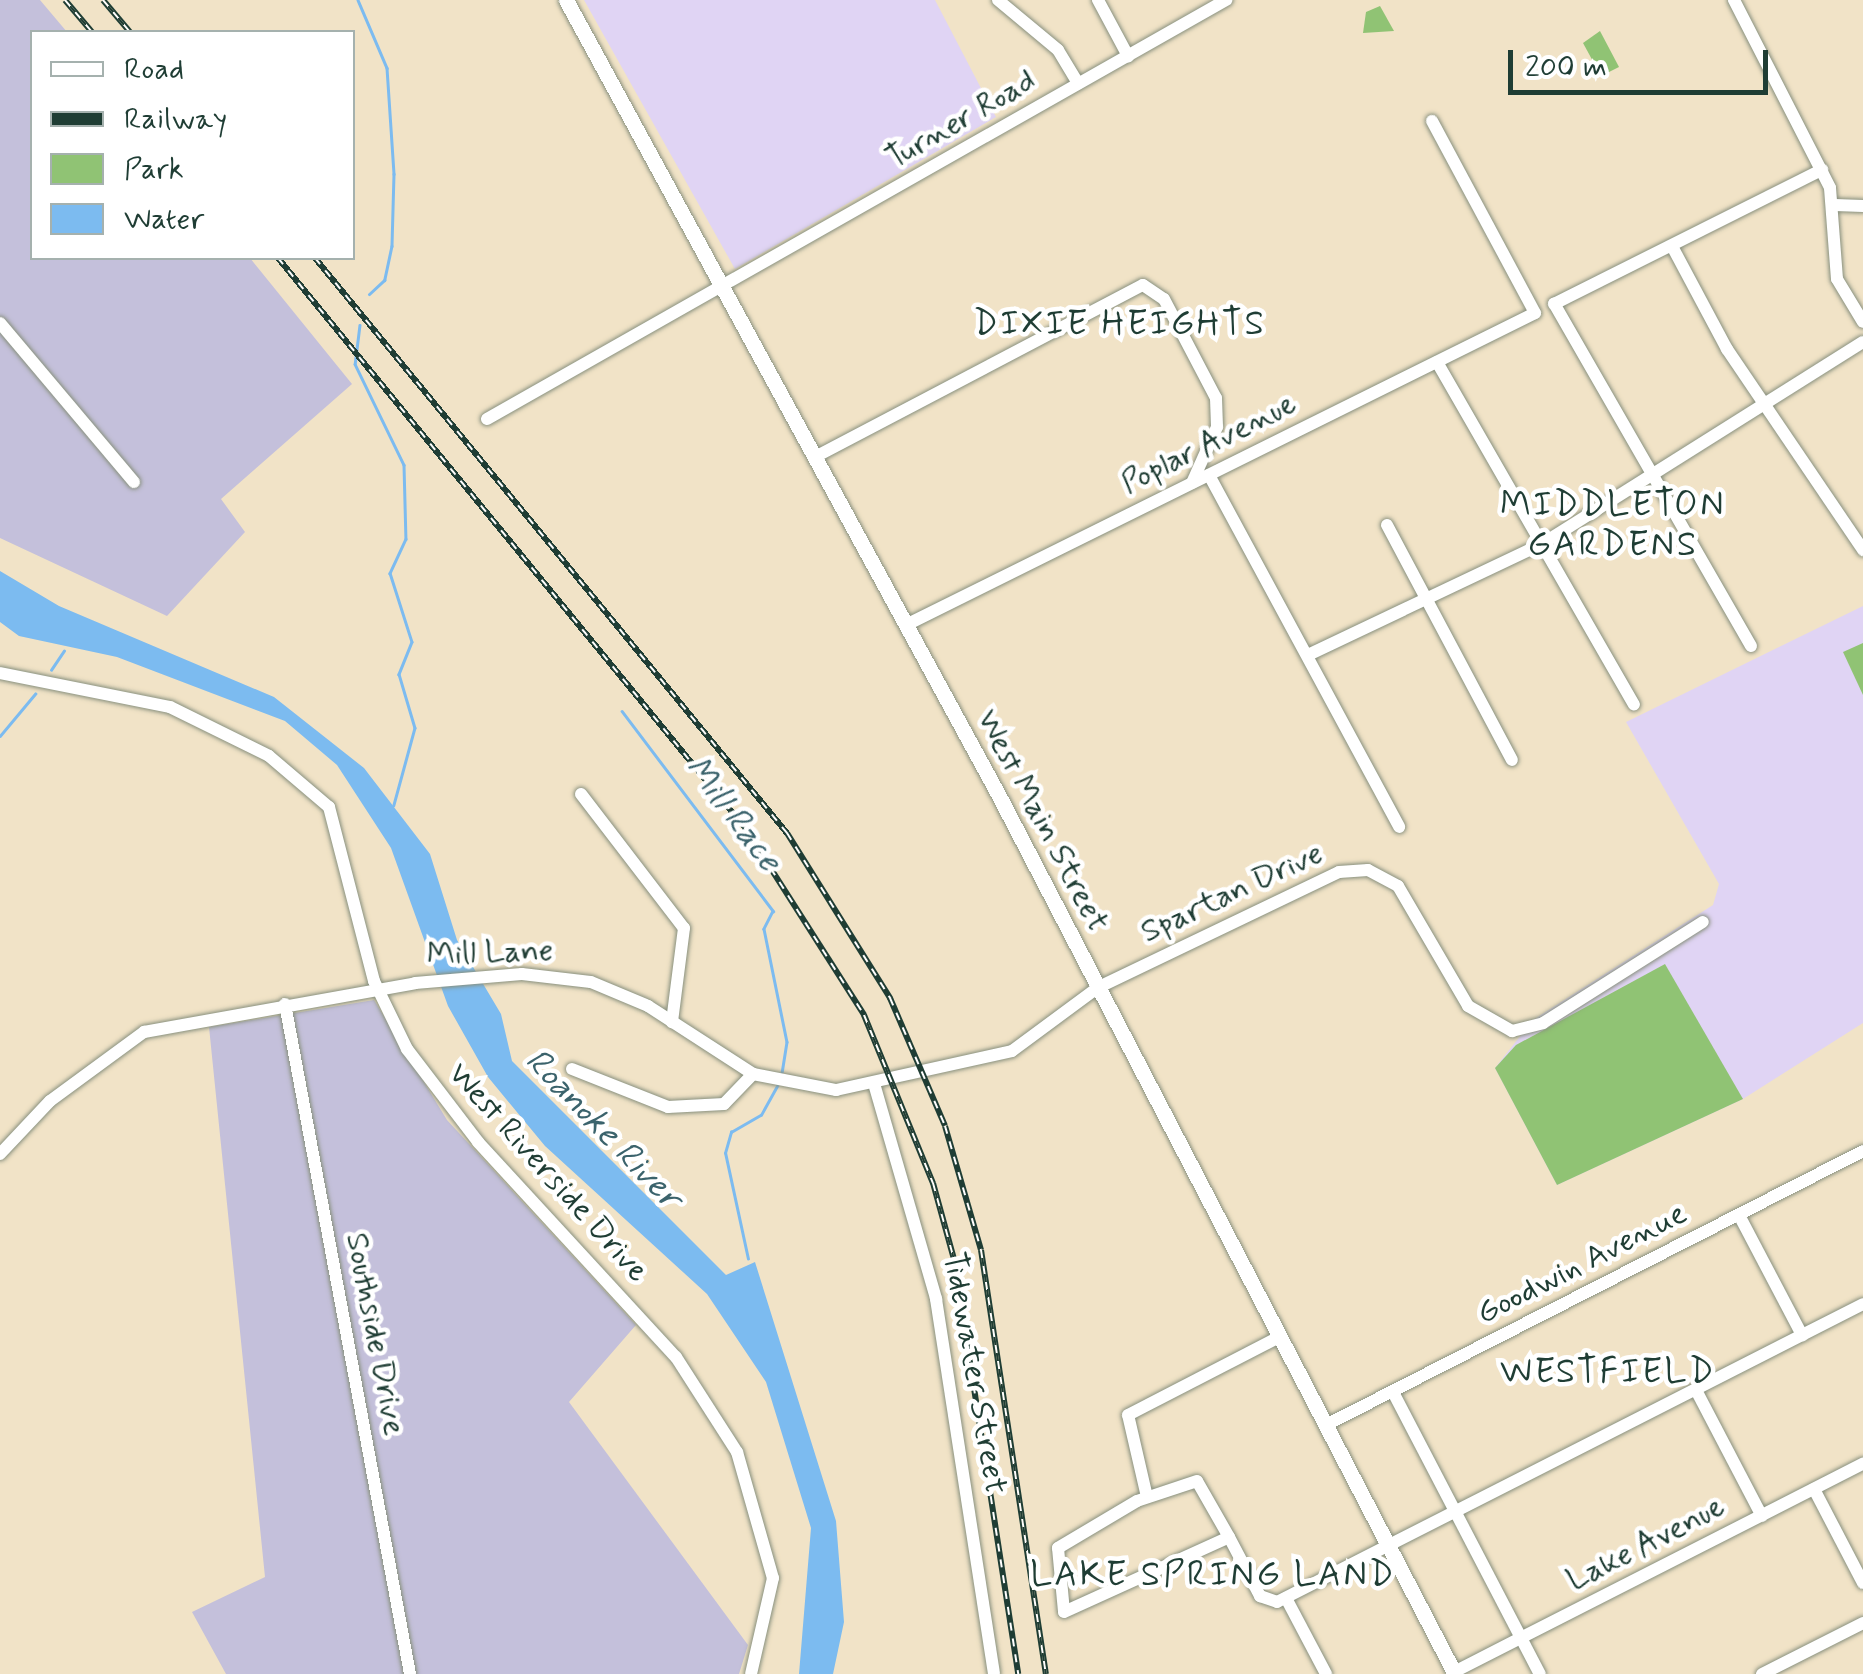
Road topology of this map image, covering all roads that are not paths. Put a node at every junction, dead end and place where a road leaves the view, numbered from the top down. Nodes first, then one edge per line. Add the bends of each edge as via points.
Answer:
1 (566, 0) edge
2 (998, 0) edge
3 (1098, 0) edge
4 (1226, 0) edge
5 (1734, 0) edge
6 (1128, 56) junction
7 (1078, 84) junction
8 (1432, 121) dead end
9 (1822, 170) junction
10 (1835, 205) junction
11 (1863, 206) edge
12 (1673, 248) junction
13 (723, 288) junction
14 (1863, 322) edge
15 (0, 323) edge
16 (1863, 342) edge
17 (1437, 362) junction
18 (1766, 408) junction
19 (487, 419) dead end
20 (815, 458) junction
21 (1209, 475) junction
22 (1655, 478) junction
23 (134, 482) dead end
24 (1192, 483) junction
25 (1387, 525) dead end
26 (1542, 544) junction
27 (1863, 550) edge
28 (1428, 603) junction
29 (906, 625) junction
30 (1751, 646) dead end
31 (1308, 655) junction
32 (0, 673) edge
33 (1634, 704) dead end
34 (1512, 760) dead end
35 (580, 794) dead end
36 (1399, 827) dead end
37 (1703, 922) dead end
38 (1097, 988) junction
39 (377, 990) junction
40 (285, 1004) junction
41 (672, 1022) junction
42 (572, 1070) dead end
43 (753, 1074) junction
44 (875, 1087) junction
45 (1863, 1152) edge
46 (0, 1154) edge
47 (1739, 1215) junction
48 (1863, 1304) edge
49 (1802, 1335) junction
50 (1281, 1336) junction
51 (1696, 1390) junction
52 (1393, 1392) junction
53 (1326, 1425) junction
54 (1863, 1464) edge
55 (1814, 1489) junction
56 (1147, 1497) junction
57 (1455, 1513) junction
58 (1762, 1516) junction
59 (1229, 1537) junction
60 (1389, 1546) junction
61 (1863, 1583) edge
62 (1286, 1598) junction
63 (1863, 1622) edge
64 (1521, 1638) junction
65 (1454, 1673) edge
66 (410, 1674) edge
67 (751, 1674) edge
68 (994, 1674) edge
69 (1326, 1674) edge
70 (1540, 1674) edge
71 (1762, 1674) edge

1 - 13 main road, West Main Street
2 - 7 street via 1058,50
3 - 6 street
4 - 6 street, Turner Road
5 - 9 street
6 - 7 street, Turner Road
7 - 13 street, Turner Road
8 - 17 street, Poplar Avenue via 1535,313
9 - 10 street
9 - 12 street
10 - 11 street
10 - 14 street via 1837,279
12 - 18 street
12 - 22 street via 1554,304
13 - 19 street, Turner Road
13 - 20 main road, West Main Street
15 - 23 street
16 - 18 street
17 - 21 street, Poplar Avenue
17 - 26 street
18 - 22 street
18 - 27 street
20 - 24 street via 1135,286 1154,288 1208,380 1218,419
20 - 29 main road, West Main Street
21 - 24 street, Poplar Avenue
21 - 31 street
22 - 26 street
22 - 30 street
24 - 29 street, Poplar Avenue
25 - 28 street
26 - 28 street
26 - 33 street
28 - 31 street
28 - 34 street
29 - 38 main road, West Main Street
31 - 36 street
32 - 39 street, West Riverside Drive via 170,707 309,784 342,833
35 - 41 street via 684,928
37 - 38 street, Spartan Drive via 1544,1023 1512,1031 1468,1006 1398,886 1354,870
38 - 44 street, Mill Lane via 1022,1046
38 - 50 main road, West Main Street
39 - 40 street, Mill Lane
39 - 41 street, Mill Lane via 486,976 591,982
39 - 67 street, West Riverside Drive via 444,1102 676,1357 737,1452 773,1578
40 - 46 street, Mill Lane via 127,1040 50,1100
40 - 66 street, Southside Drive
41 - 43 street, Mill Lane
42 - 43 street via 668,1107 724,1104
43 - 44 street, Mill Lane via 818,1090
44 - 68 street, Tidewater Street via 936,1300
45 - 47 street, Goodwin Avenue
47 - 49 street
47 - 52 street, Goodwin Avenue
48 - 49 street
49 - 51 street
50 - 53 main road, West Main Street
50 - 56 street via 1128,1415
51 - 57 street
51 - 58 street
52 - 53 street, Goodwin Avenue
52 - 57 street
53 - 60 main road, West Main Street
54 - 55 street, Lake Avenue
55 - 58 street, Lake Avenue
55 - 61 street
56 - 59 street via 1196,1480
56 - 59 street via 1062,1544 1066,1614
57 - 60 street
57 - 64 street
58 - 64 street, Lake Avenue
59 - 62 street via 1260,1596
60 - 62 street
60 - 65 main road, West Main Street
62 - 69 street
63 - 71 street
64 - 65 street, Lake Avenue
64 - 70 street

